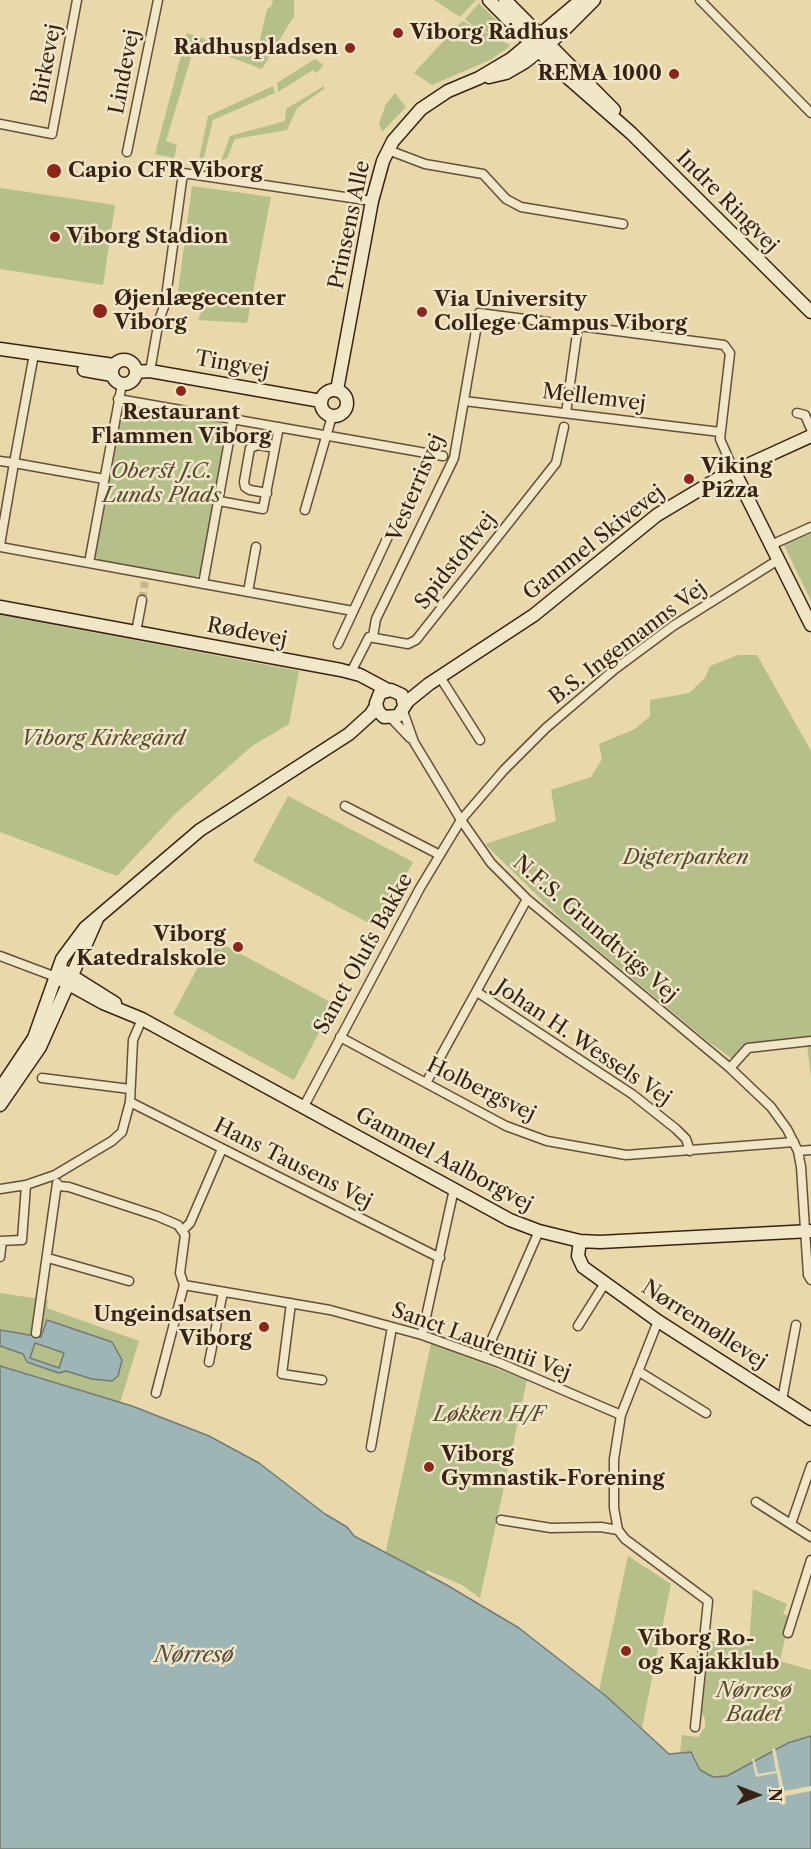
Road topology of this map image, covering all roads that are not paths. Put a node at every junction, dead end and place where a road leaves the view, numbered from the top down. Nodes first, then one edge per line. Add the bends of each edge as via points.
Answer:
1 (77, 0) edge
2 (158, 0) edge
3 (489, 0) edge
4 (505, 0) edge
5 (581, 0) edge
6 (594, 0) edge
7 (700, 0) edge
8 (540, 43) junction
9 (811, 112) edge
10 (0, 124) edge
11 (388, 150) junction
12 (127, 152) dead end
13 (372, 201) junction
14 (623, 224) dead end
15 (795, 299) junction
16 (811, 312) edge
17 (811, 317) edge
18 (578, 326) junction
19 (0, 350) edge
20 (0, 357) edge
21 (33, 358) junction
22 (113, 370) junction
23 (150, 371) junction
24 (136, 372) junction
25 (122, 384) junction
26 (337, 390) junction
27 (118, 399) junction
28 (321, 401) junction
29 (464, 401) junction
30 (566, 413) junction
31 (797, 413) dead end
32 (332, 416) junction
33 (233, 419) junction
34 (279, 427) junction
35 (564, 427) dead end
36 (811, 429) edge
37 (720, 432) junction
38 (328, 436) junction
39 (811, 436) edge
40 (275, 448) junction
41 (444, 456) dead end
42 (0, 461) edge
43 (14, 463) junction
44 (734, 471) junction
45 (104, 480) junction
46 (267, 493) junction
47 (219, 501) junction
48 (305, 510) dead end
49 (811, 527) edge
50 (392, 528) dead end
51 (771, 545) junction
52 (0, 546) edge
53 (256, 547) dead end
54 (778, 560) junction
55 (89, 563) junction
56 (203, 584) junction
57 (248, 592) junction
58 (142, 600) tunnel mouth
59 (0, 607) edge
60 (353, 611) junction
61 (811, 625) edge
62 (136, 632) junction
63 (373, 636) junction
64 (338, 644) dead end
65 (351, 672) junction
66 (434, 680) junction
67 (394, 691) junction
68 (377, 702) junction
69 (404, 708) junction
70 (389, 718) junction
71 (349, 734) junction
72 (480, 740) dead end
73 (414, 742) junction
74 (345, 806) dead end
75 (461, 820) junction
76 (440, 855) junction
77 (527, 899) junction
78 (97, 918) junction
79 (0, 956) edge
80 (57, 973) junction
81 (69, 980) junction
82 (477, 992) junction
83 (142, 1019) junction
84 (340, 1037) junction
85 (811, 1041) edge
86 (730, 1068) junction
87 (42, 1077) dead end
88 (426, 1083) junction
89 (0, 1089) edge
90 (130, 1089) junction
91 (130, 1102) junction
92 (0, 1105) edge
93 (303, 1108) junction
94 (796, 1146) junction
95 (222, 1149) junction
96 (811, 1150) edge
97 (690, 1151) junction
98 (55, 1175) junction
99 (26, 1185) junction
100 (58, 1186) junction
101 (0, 1189) edge
102 (454, 1189) junction
103 (183, 1230) junction
104 (539, 1231) junction
105 (808, 1231) edge
106 (1, 1241) edge
107 (580, 1241) junction
108 (0, 1257) edge
109 (48, 1258) junction
110 (440, 1258) junction
111 (811, 1280) edge
112 (129, 1281) dead end
113 (605, 1283) junction
114 (184, 1285) junction
115 (223, 1292) junction
116 (291, 1303) junction
117 (658, 1321) junction
118 (796, 1325) dead end
119 (578, 1326) dead end
120 (392, 1327) junction
121 (36, 1333) dead end
122 (422, 1335) junction
123 (484, 1357) junction
124 (209, 1362) dead end
125 (638, 1371) junction
126 (322, 1380) dead end
127 (156, 1393) dead end
128 (782, 1400) junction
129 (706, 1413) dead end
130 (621, 1415) junction
131 (811, 1419) edge
132 (371, 1447) dead end
133 (811, 1466) edge
134 (756, 1502) dead end
135 (614, 1508) junction
136 (501, 1520) dead end
137 (790, 1524) junction
138 (601, 1527) junction
139 (618, 1530) junction
140 (811, 1537) edge
141 (811, 1560) edge
142 (788, 1633) dead end
143 (695, 1727) dead end

1 - 10 street, Birkevej via 52,134
2 - 12 street, Lindevej
3 - 8 street, Indre Ringvej
4 - 8 street, Indre Ringvej
5 - 8 street
6 - 8 street
7 - 9 street
8 - 11 street, Prinsens Alle via 421,109
8 - 15 street, Indre Ringvej
11 - 13 street, Prinsens Alle
11 - 14 street via 424,164 483,174 506,199 521,207
13 - 23 street via 183,173 165,304
13 - 26 street, Prinsens Alle
15 - 16 street, Indre Ringvej
15 - 17 street, Indre Ringvej
18 - 29 street, Vesterrisvej via 479,313
18 - 30 street
18 - 37 street via 724,345 730,362
19 - 21 street
20 - 21 street
21 - 22 street
21 - 43 street
22 - 24 street via 122,360 129,360
22 - 25 street
23 - 24 street, Tingvej
23 - 28 street, Tingvej
24 - 25 street via 133,380
25 - 27 street
26 - 28 street via 327,392
26 - 32 street via 345,395 347,406 340,415
27 - 33 street
27 - 45 street
28 - 32 street via 322,409
29 - 30 street, Mellemvej
29 - 63 street, Vesterrisvej via 454,458 376,619
30 - 37 street, Mellemvej
31 - 36 street via 805,415
32 - 38 street
33 - 34 street
33 - 47 street
34 - 38 street
34 - 40 street
35 - 63 street, Spidstoftvej via 556,463 416,640 405,644
37 - 44 street
38 - 41 street
38 - 48 street
39 - 44 street, Gammel Skivevej
40 - 46 street
40 - 46 street via 250,448 245,487
42 - 43 street
43 - 45 street
43 - 52 street
44 - 51 street
44 - 66 street, Gammel Skivevej via 657,515 534,615
45 - 55 street
46 - 47 street via 263,509
47 - 56 street
49 - 51 street
50 - 60 street
51 - 54 street
52 - 55 street
53 - 57 street
54 - 61 street
54 - 75 street, B.S. Ingemanns Vej via 673,626 608,675 546,728
55 - 56 street via 146,578
56 - 57 street
57 - 60 street
58 - 62 street
59 - 62 street, Rødevej
60 - 64 street
62 - 65 street, Rødevej
63 - 65 street via 366,640
65 - 67 street, Rødevej
65 - 68 street, Rødevej via 373,690
66 - 67 street, Gammel Skivevej
66 - 69 street, Gammel Skivevej
66 - 72 street
67 - 68 street, Gammel Skivevej
67 - 69 street
68 - 70 street, Rødevej via 380,713
68 - 71 street
69 - 70 street, Gammel Skivevej
69 - 73 street, N.F.S. Grundtvigs Vej
70 - 71 street
70 - 73 street, N.F.S. Grundtvigs Vej
71 - 78 street via 200,830
73 - 75 street, N.F.S. Grundtvigs Vej
74 - 76 street
75 - 76 street, Sanct Olufs Bakke
75 - 77 street, N.F.S. Grundtvigs Vej via 491,863
76 - 84 street, Sanct Olufs Bakke
77 - 82 street
77 - 86 street, N.F.S. Grundtvigs Vej
78 - 80 street via 72,943
78 - 81 street
79 - 80 street
80 - 81 street, Gammel Aalborgvej
80 - 89 street via 34,1038
81 - 83 street, Gammel Aalborgvej via 103,1003
81 - 92 street via 40,1047
82 - 88 street
82 - 97 street, Johan H. Wessels Vej via 632,1094 676,1129 686,1139
83 - 90 street via 133,1040
83 - 93 street, Gammel Aalborgvej
84 - 88 street, Holbergsvej
84 - 93 street, Sanct Olufs Bakke
85 - 86 street via 748,1048
86 - 94 street, N.F.S. Grundtvigs Vej via 771,1107
87 - 90 street
88 - 97 street, Holbergsvej via 506,1126 547,1141 626,1155
90 - 91 street
91 - 95 street, Hans Tausens Vej
91 - 98 street via 127,1119 117,1136
93 - 102 street, Gammel Aalborgvej
94 - 96 street
94 - 97 street, Holbergsvej
94 - 105 street, N.F.S. Grundtvigs Vej
95 - 103 street via 190,1223
95 - 110 street, Hans Tausens Vej
98 - 99 street
98 - 100 street
99 - 101 street
99 - 106 street via 21,1240
100 - 103 street via 157,1216
100 - 109 street
102 - 104 street, Gammel Aalborgvej
102 - 110 street
103 - 114 street via 180,1273
104 - 107 street, Gammel Aalborgvej
104 - 123 street
105 - 107 street, Gammel Aalborgvej
105 - 111 street, N.F.S. Grundtvigs Vej
106 - 108 street
107 - 113 street, Nørremøllevej via 579,1262
109 - 112 street
109 - 121 street
110 - 122 street
113 - 117 street, Nørremøllevej
113 - 119 street
114 - 115 street, Sanct Laurentii Vej
114 - 127 street
115 - 116 street, Sanct Laurentii Vej
115 - 124 street
116 - 120 street, Sanct Laurentii Vej
116 - 126 street via 282,1374
117 - 125 street
117 - 128 street, Nørremøllevej
118 - 128 street, Nørremøllevej
120 - 122 street, Sanct Laurentii Vej
120 - 132 street
122 - 123 street, Sanct Laurentii Vej
123 - 130 street, Sanct Laurentii Vej
125 - 129 street
125 - 130 street
128 - 131 street, Nørremøllevej
130 - 135 street via 614,1459
133 - 137 street
134 - 137 street
135 - 138 street
135 - 139 street
136 - 138 street via 551,1528
137 - 140 street
138 - 139 street
139 - 143 street via 708,1601
141 - 142 street

